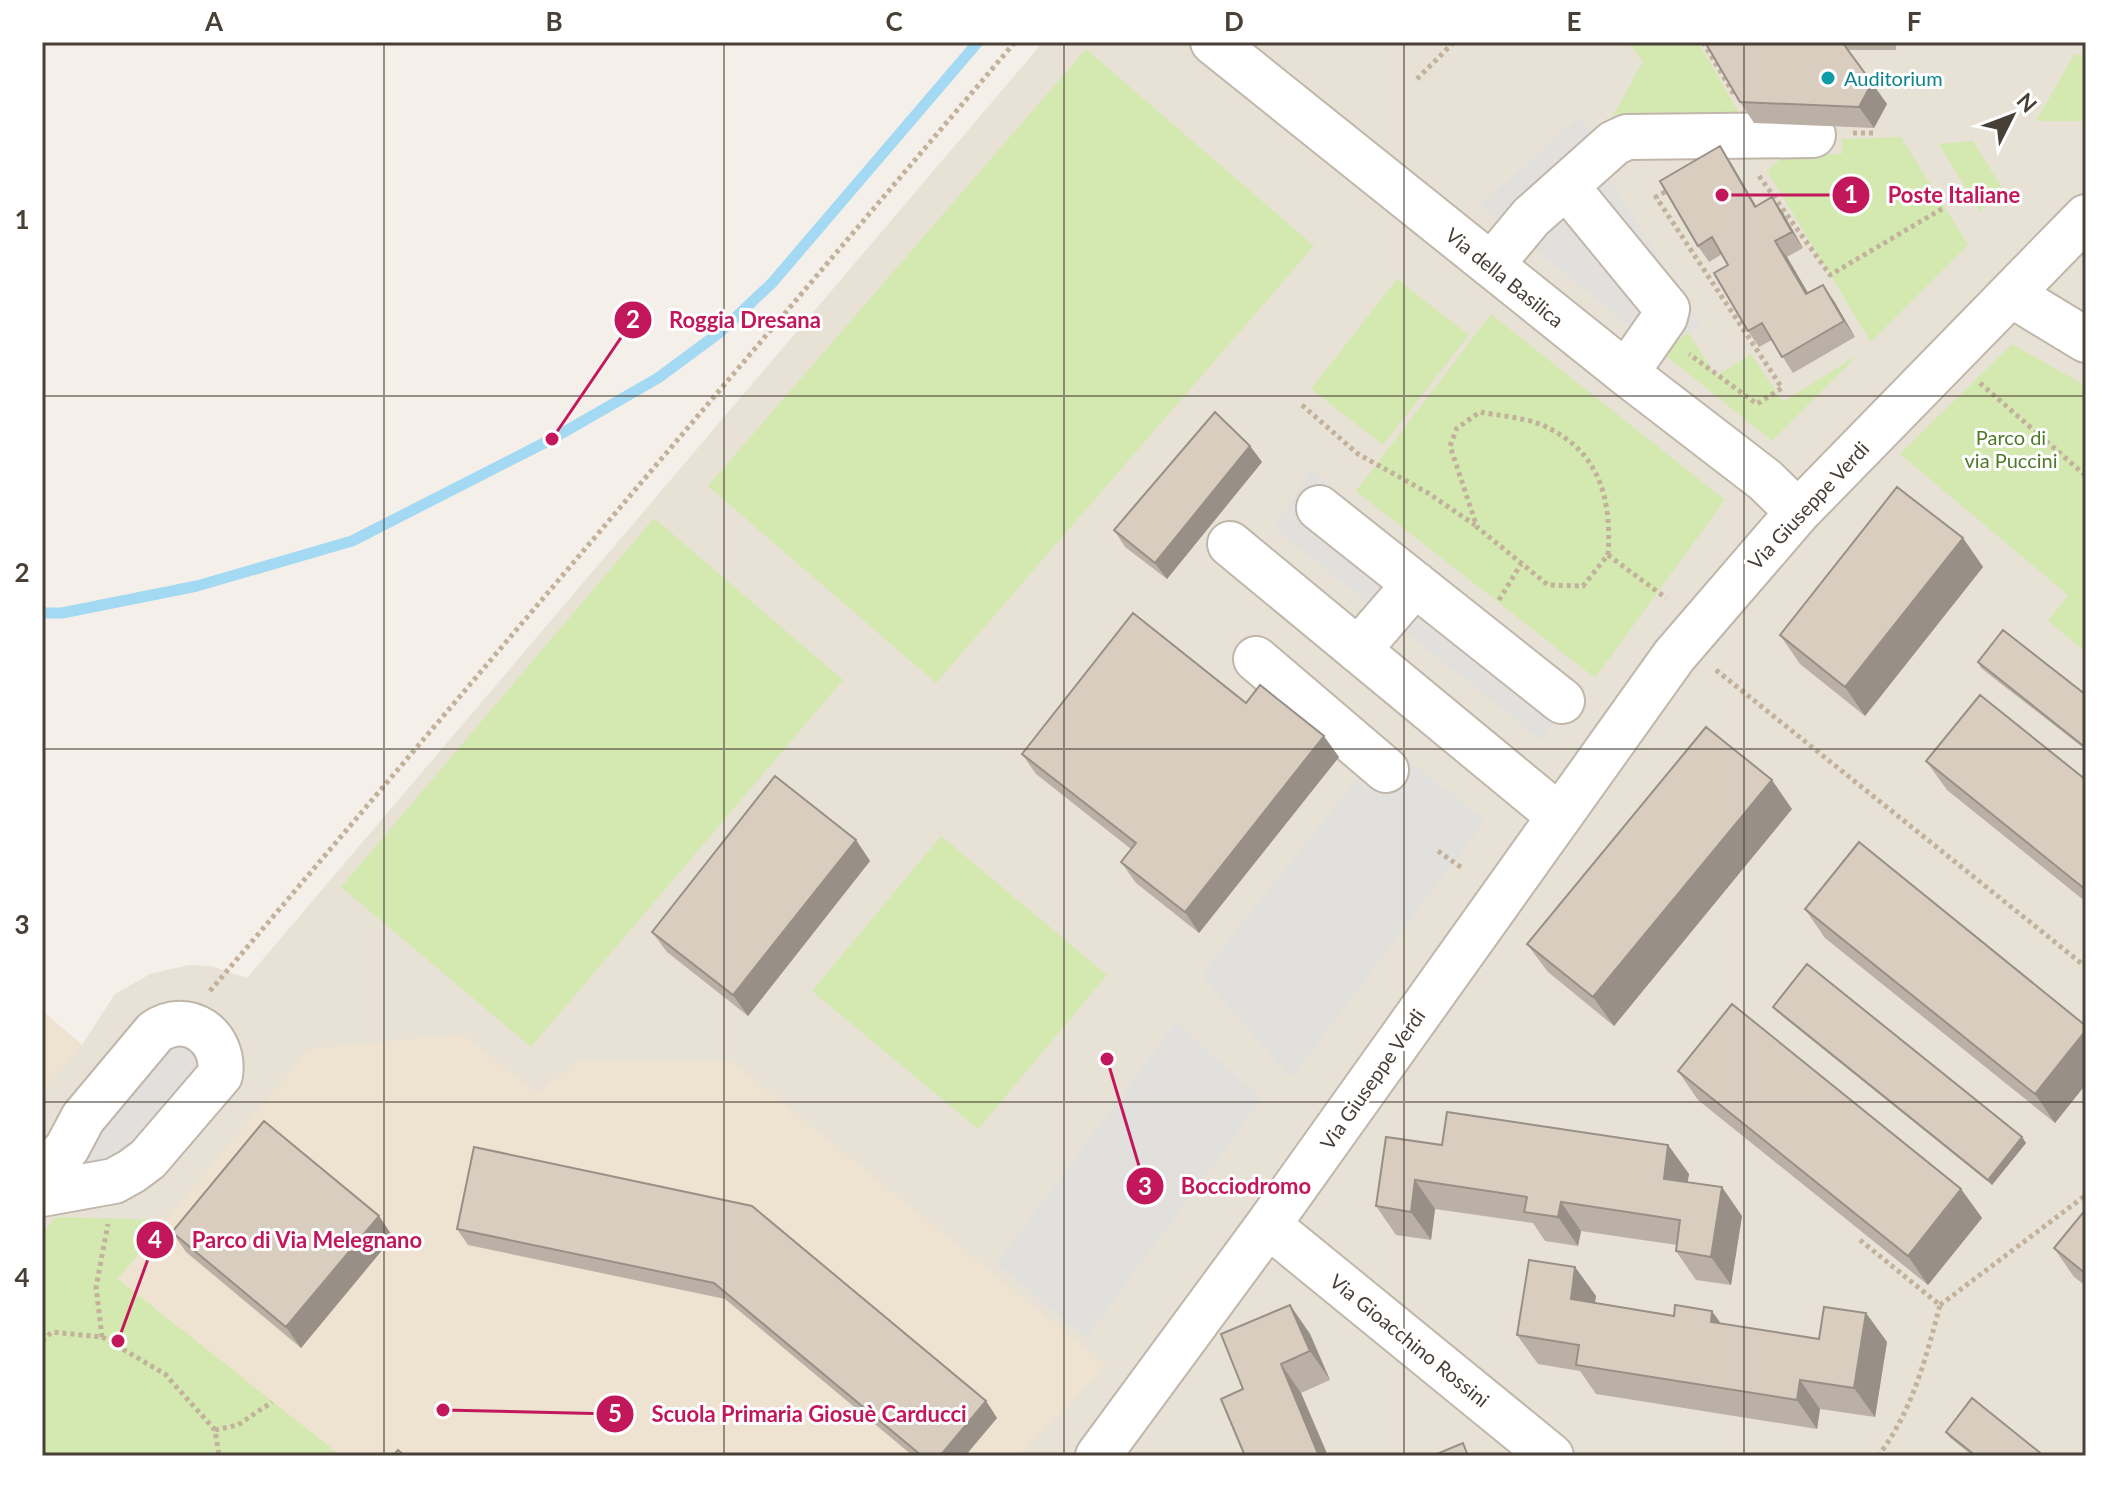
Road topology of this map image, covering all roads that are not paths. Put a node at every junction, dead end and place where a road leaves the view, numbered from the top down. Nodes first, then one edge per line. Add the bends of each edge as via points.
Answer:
1 (1213, 42) edge
2 (1813, 135) edge
3 (1566, 186) junction
4 (2086, 217) edge
5 (1491, 265) junction
6 (2012, 295) junction
7 (2086, 340) edge
8 (1626, 373) junction
9 (1319, 508) dead end
10 (1798, 512) junction
11 (1230, 544) dead end
12 (1415, 584) junction
13 (1358, 650) junction
14 (1256, 659) dead end
15 (1562, 701) dead end
16 (1386, 770) dead end
17 (1559, 816) junction
18 (42, 1177) edge
19 (42, 1194) edge
20 (1268, 1225) junction
21 (1098, 1456) edge
22 (1551, 1456) edge

1 - 5 street, Via della Basilica
2 - 3 street via 1749,153 1627,137
3 - 5 street via 1531,217
3 - 8 street via 1667,309
4 - 6 street, Via Giuseppe Verdi
5 - 8 street, Via della Basilica
6 - 7 street
6 - 10 street, Via Giuseppe Verdi
8 - 10 street, Via della Basilica via 1765,480
9 - 12 street
10 - 17 street, Via Giuseppe Verdi via 1684,645
11 - 13 street
12 - 13 street
12 - 15 street
13 - 17 street
14 - 16 street
17 - 20 street, Via Giuseppe Verdi
18 - 19 street via 155,1032 183,1022 215,1043 220,1075 148,1159 114,1181
20 - 21 street, Via Giuseppe Verdi
20 - 22 street, Via Gioacchino Rossini

